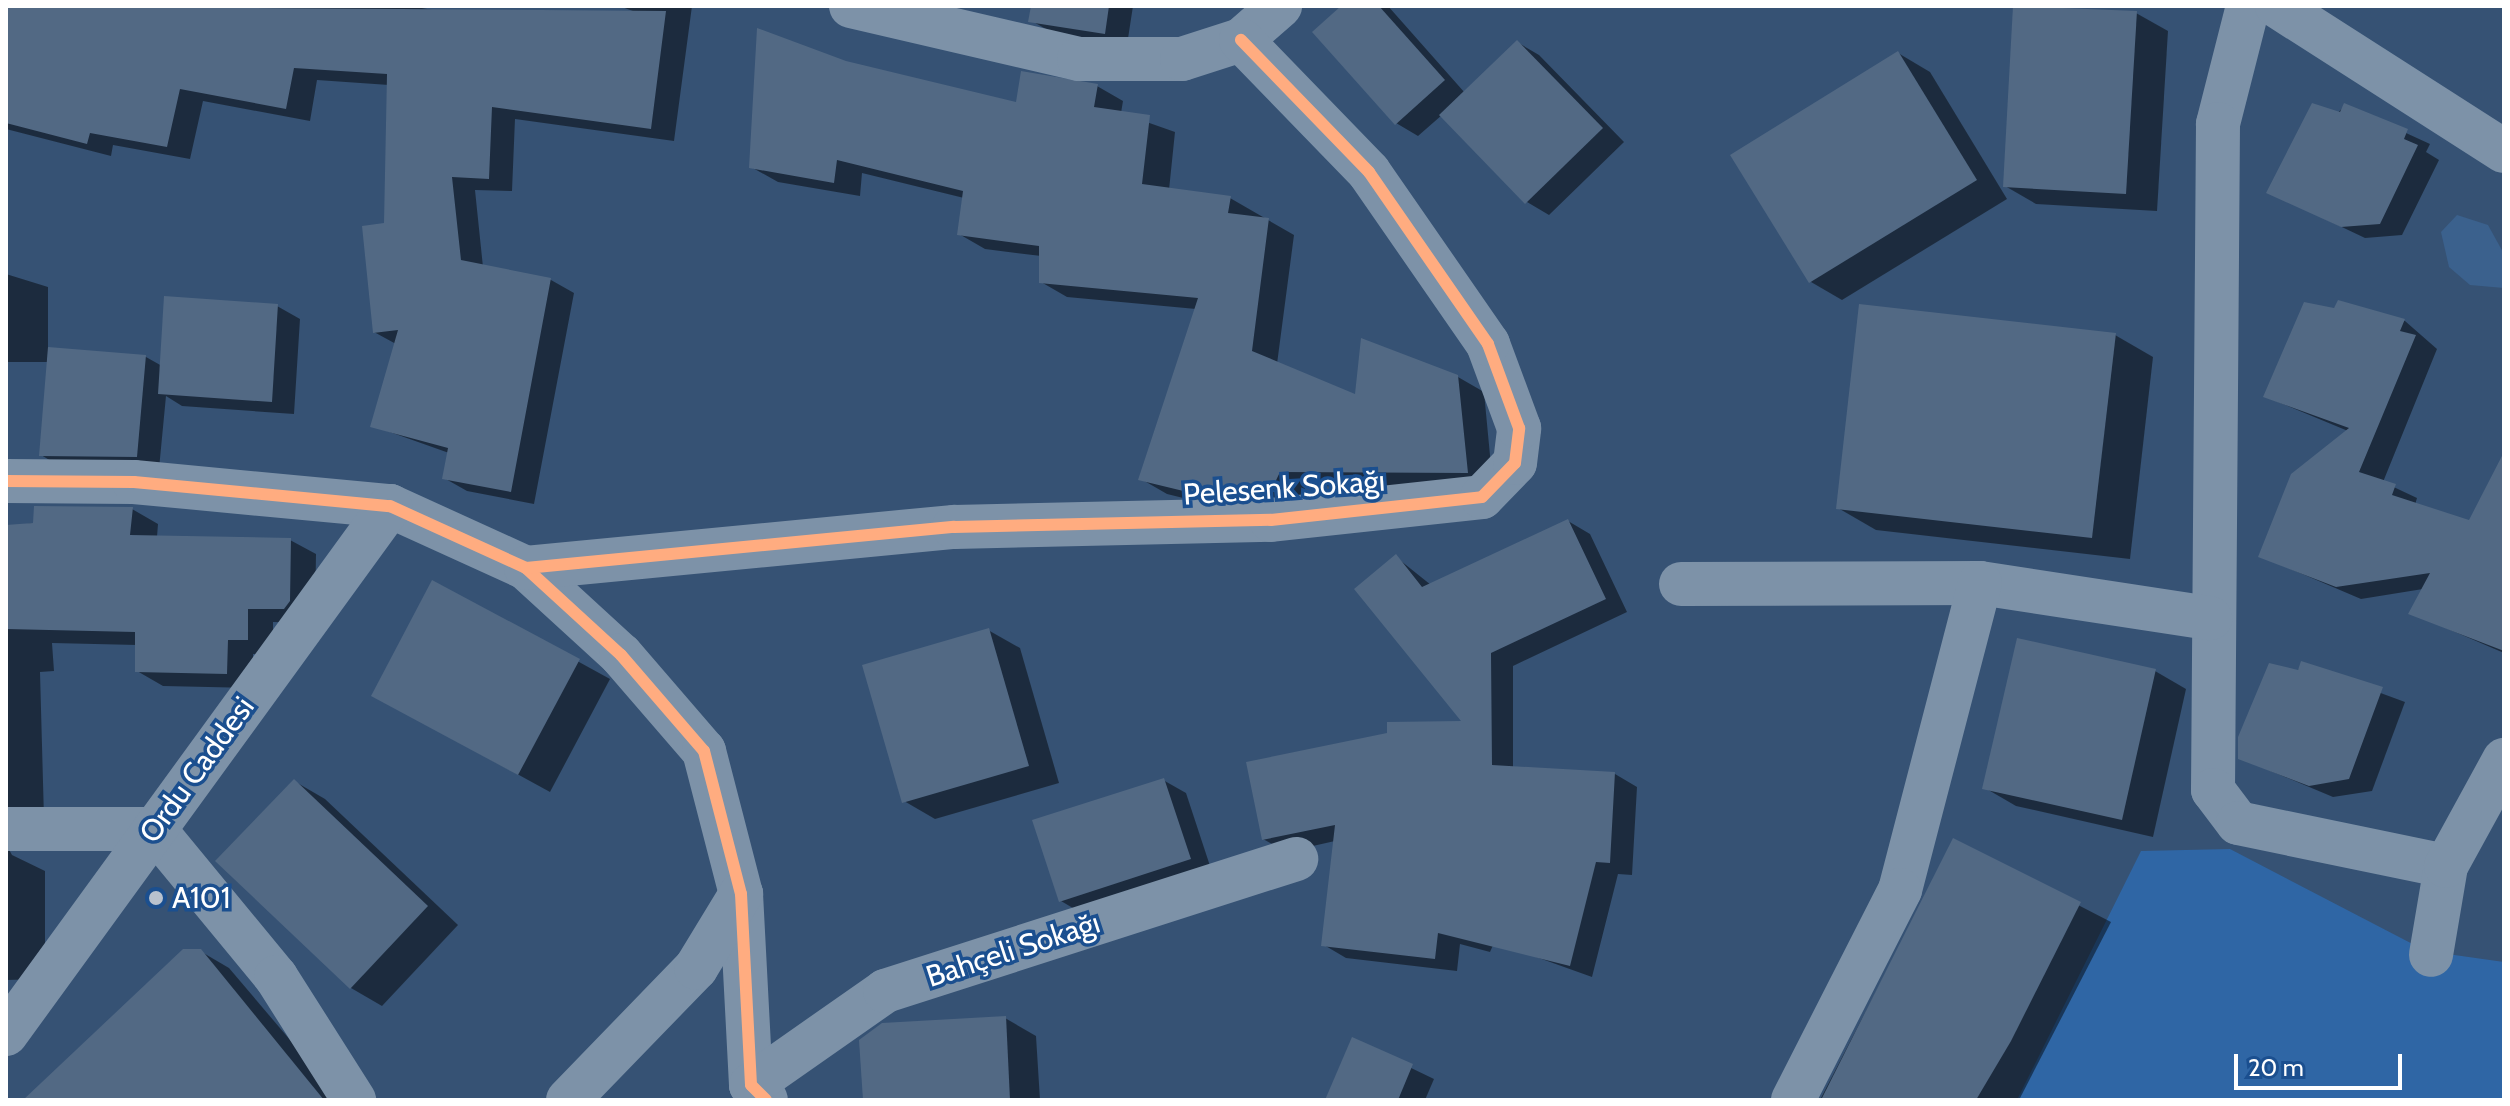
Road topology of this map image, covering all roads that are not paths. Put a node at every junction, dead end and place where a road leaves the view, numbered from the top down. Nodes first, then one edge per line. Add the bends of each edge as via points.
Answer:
1 (851, 6) edge
2 (1280, 6) edge
3 (2248, 6) edge
4 (2277, 6) edge
5 (1241, 40) junction
6 (2504, 151) edge
7 (6, 481) edge
8 (390, 506) junction
9 (526, 568) junction
10 (1980, 583) junction
11 (1681, 584) dead end
12 (2210, 618) junction
13 (2504, 760) edge
14 (6, 829) edge
15 (154, 829) junction
16 (1296, 859) dead end
17 (2446, 866) junction
18 (741, 894) junction
19 (2431, 955) dead end
20 (6, 1034) edge
21 (758, 1092) edge
22 (354, 1100) edge
23 (568, 1100) edge
24 (1793, 1100) edge

1 - 5 street via 1079,59 1182,59
2 - 5 street
3 - 12 street via 2218,124
4 - 6 street
5 - 9 street, Pelesenk Sokağı via 1369,172 1488,344 1519,428 1515,463 1482,497 1271,520 954,527
7 - 8 street via 134,482
8 - 9 street
8 - 15 street, Ordu Caddesi
9 - 18 street via 621,655 704,751
10 - 11 street
10 - 12 street
10 - 24 street via 1900,890
12 - 17 street via 2213,790 2238,823
13 - 17 street
14 - 15 street
15 - 20 street, Ordu Caddesi
15 - 22 street via 276,977
16 - 21 street, Bahçeli Sokağı via 885,991
17 - 19 street
18 - 21 street
18 - 23 street via 696,968

